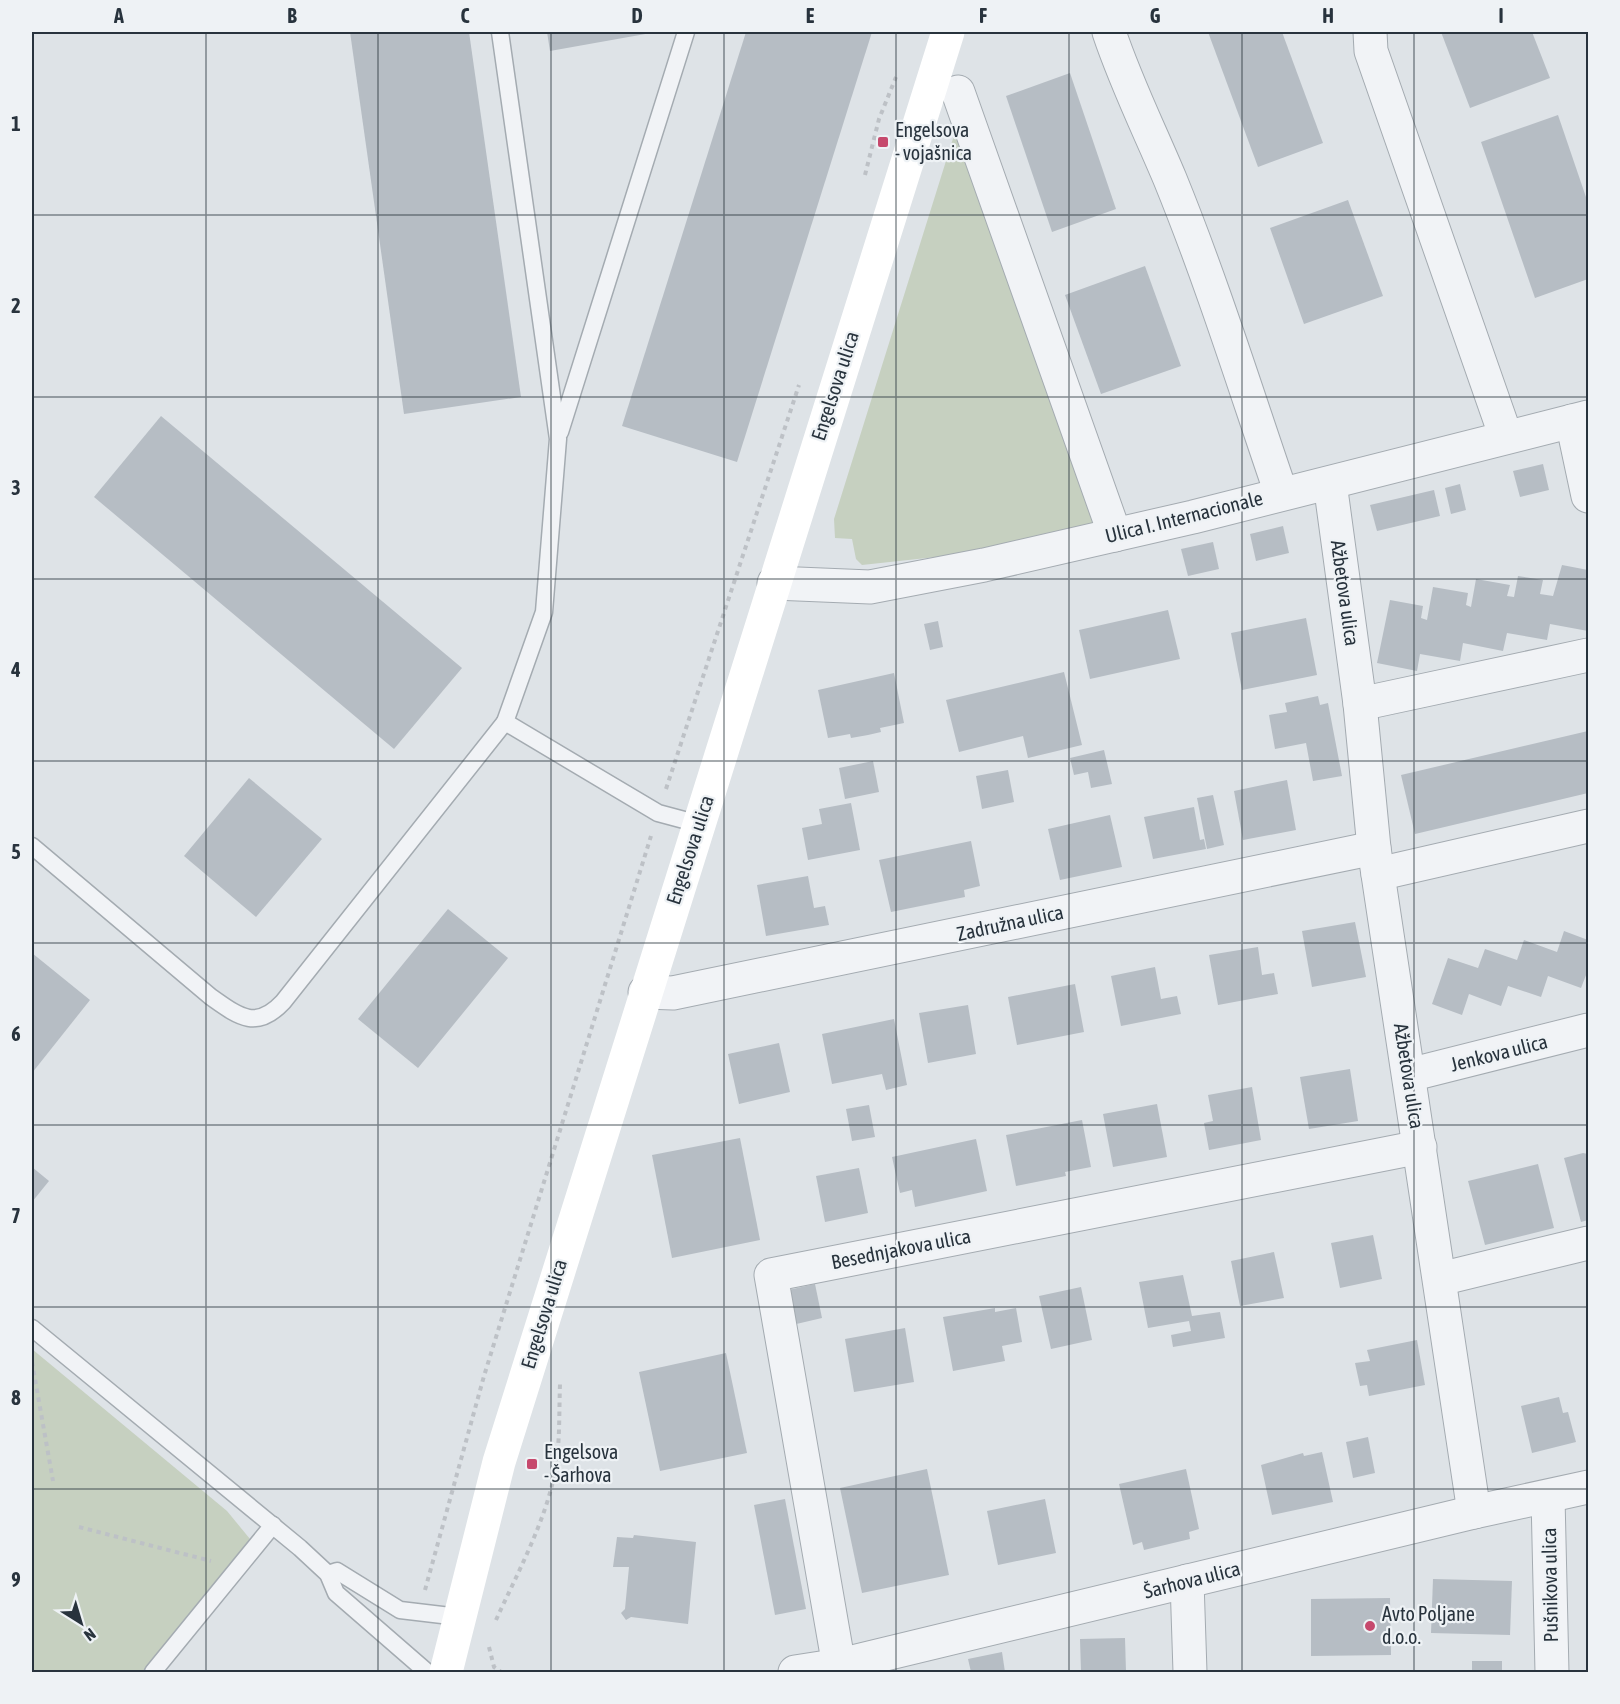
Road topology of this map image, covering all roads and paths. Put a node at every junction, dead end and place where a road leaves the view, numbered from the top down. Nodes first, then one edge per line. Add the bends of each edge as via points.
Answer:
1 (500, 32) edge
2 (686, 32) edge
3 (948, 32) edge
4 (1109, 32) edge
5 (1370, 32) edge
6 (958, 92) dead end
7 (1580, 419) edge
8 (1506, 437) junction
9 (558, 439) junction
10 (1330, 483) junction
11 (1281, 493) junction
12 (1588, 496) edge
13 (1114, 535) junction
14 (774, 583) junction
15 (1588, 655) edge
16 (1360, 704) junction
17 (505, 722) junction
18 (699, 824) junction
19 (1588, 826) edge
20 (32, 846) edge
21 (1376, 861) junction
22 (645, 992) junction
23 (1588, 1030) edge
24 (1409, 1075) junction
25 (1420, 1148) junction
26 (1588, 1243) edge
27 (1440, 1279) junction
28 (32, 1328) edge
29 (32, 1362) edge
30 (53, 1481) dead end
31 (1588, 1487) edge
32 (1548, 1497) junction
33 (1474, 1512) junction
34 (273, 1526) junction
35 (79, 1527) dead end
36 (238, 1568) junction
37 (328, 1574) junction
38 (1187, 1581) junction
39 (459, 1617) junction
40 (840, 1669) edge
41 (153, 1672) edge
42 (427, 1672) edge
43 (446, 1672) edge
44 (795, 1672) edge
45 (1190, 1672) edge
46 (1552, 1672) edge

1 - 9 lane
2 - 9 lane
3 - 14 street, Engelsova ulica
4 - 11 street via 1169,177
5 - 8 street via 1371,51
6 - 13 street
7 - 8 street, Ulica I. Internacionale
7 - 12 street
8 - 10 street, Ulica I. Internacionale
9 - 17 lane via 544,612
10 - 11 street, Ulica I. Internacionale
10 - 16 street, Ažbetova ulica
11 - 13 street, Ulica I. Internacionale
13 - 14 street, Ulica I. Internacionale via 870,587
14 - 18 street, Engelsova ulica
15 - 16 street
16 - 21 street, Ažbetova ulica
17 - 18 lane via 658,813
17 - 20 lane via 283,1002 263,1017 243,1018 211,997
18 - 22 street, Engelsova ulica
19 - 21 street
21 - 22 street, Zadružna ulica via 673,993
21 - 24 street, Ažbetova ulica
22 - 39 street, Engelsova ulica via 502,1450
23 - 24 street, Jenkova ulica
24 - 25 street, Ažbetova ulica
25 - 27 street, Ažbetova ulica
25 - 40 street, Besednjakova ulica via 771,1275
26 - 27 street
27 - 33 street, Ažbetova ulica
28 - 34 lane
29 - 30 path
31 - 32 street, Šarhova ulica
32 - 33 street, Šarhova ulica
32 - 46 street, Pušnikova ulica
33 - 38 street, Šarhova ulica
34 - 36 lane
34 - 37 lane
35 - 36 path
36 - 41 lane
37 - 39 lane via 337,1572 400,1610
37 - 42 lane via 336,1593
38 - 40 street, Šarhova ulica
38 - 45 street
39 - 43 street, Engelsova ulica
40 - 44 street, Šarhova ulica

